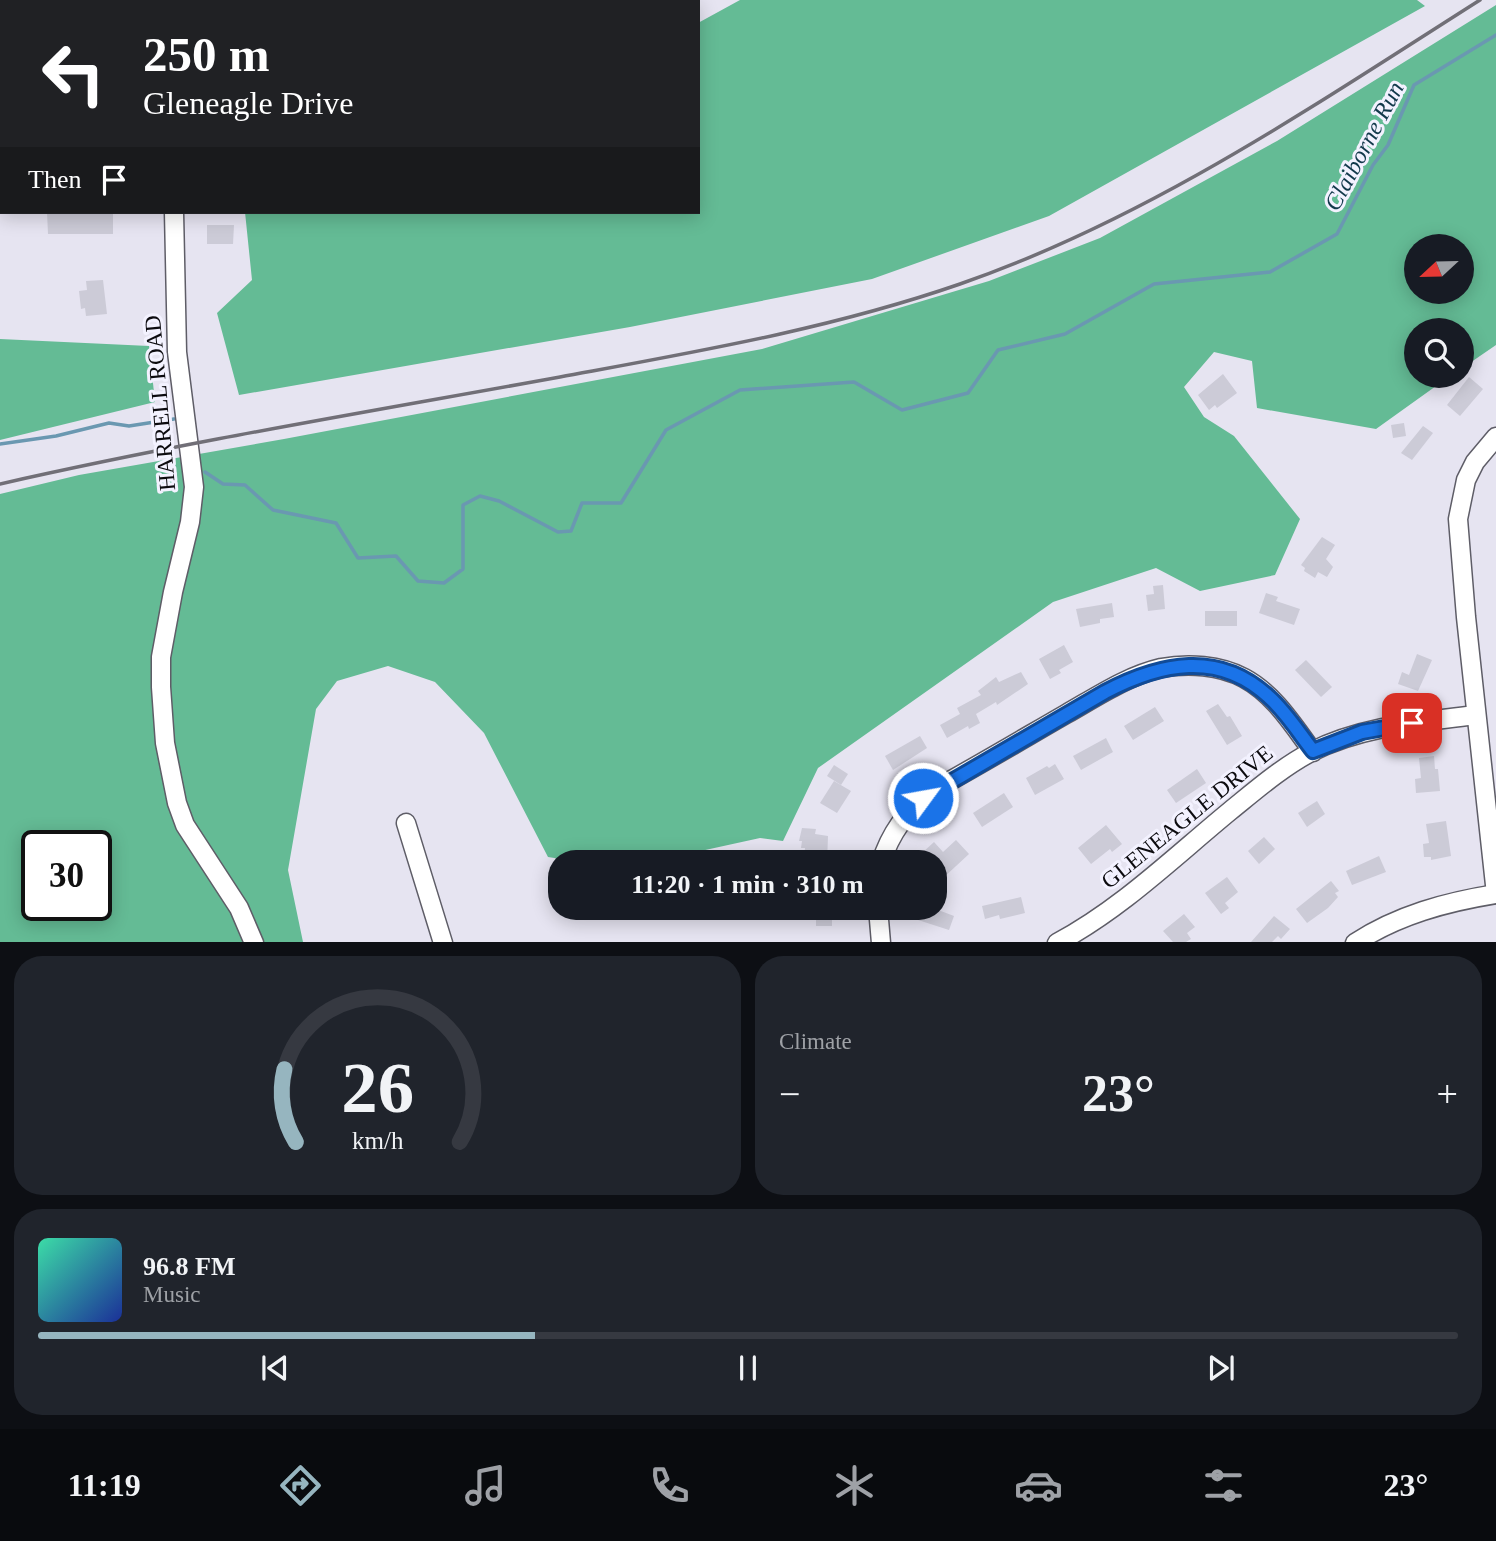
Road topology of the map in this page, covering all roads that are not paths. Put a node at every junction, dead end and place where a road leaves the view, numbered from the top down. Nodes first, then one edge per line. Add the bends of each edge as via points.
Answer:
1 (174, 214) edge
2 (1496, 437) edge
3 (1476, 715) junction
4 (1313, 751) junction
5 (406, 823) dead end
6 (885, 850) edge
7 (1496, 894) edge
8 (879, 920) edge
9 (254, 942) edge
10 (443, 942) edge
11 (881, 942) edge
12 (1059, 942) edge
13 (1356, 942) edge

1 - 9 street, HARRELL ROAD via 177,352 194,487 161,657 165,743 185,825 239,908
2 - 3 street via 1466,480 1458,519
3 - 4 street, GLENEAGLE DRIVE via 1391,725
3 - 7 street
4 - 6 street via 1278,705 1247,679 1205,667 1159,669 1105,692 932,791 897,825
4 - 12 street, GLENEAGLE DRIVE via 1266,782 1105,914
5 - 10 street
7 - 13 street via 1401,918
8 - 11 street

